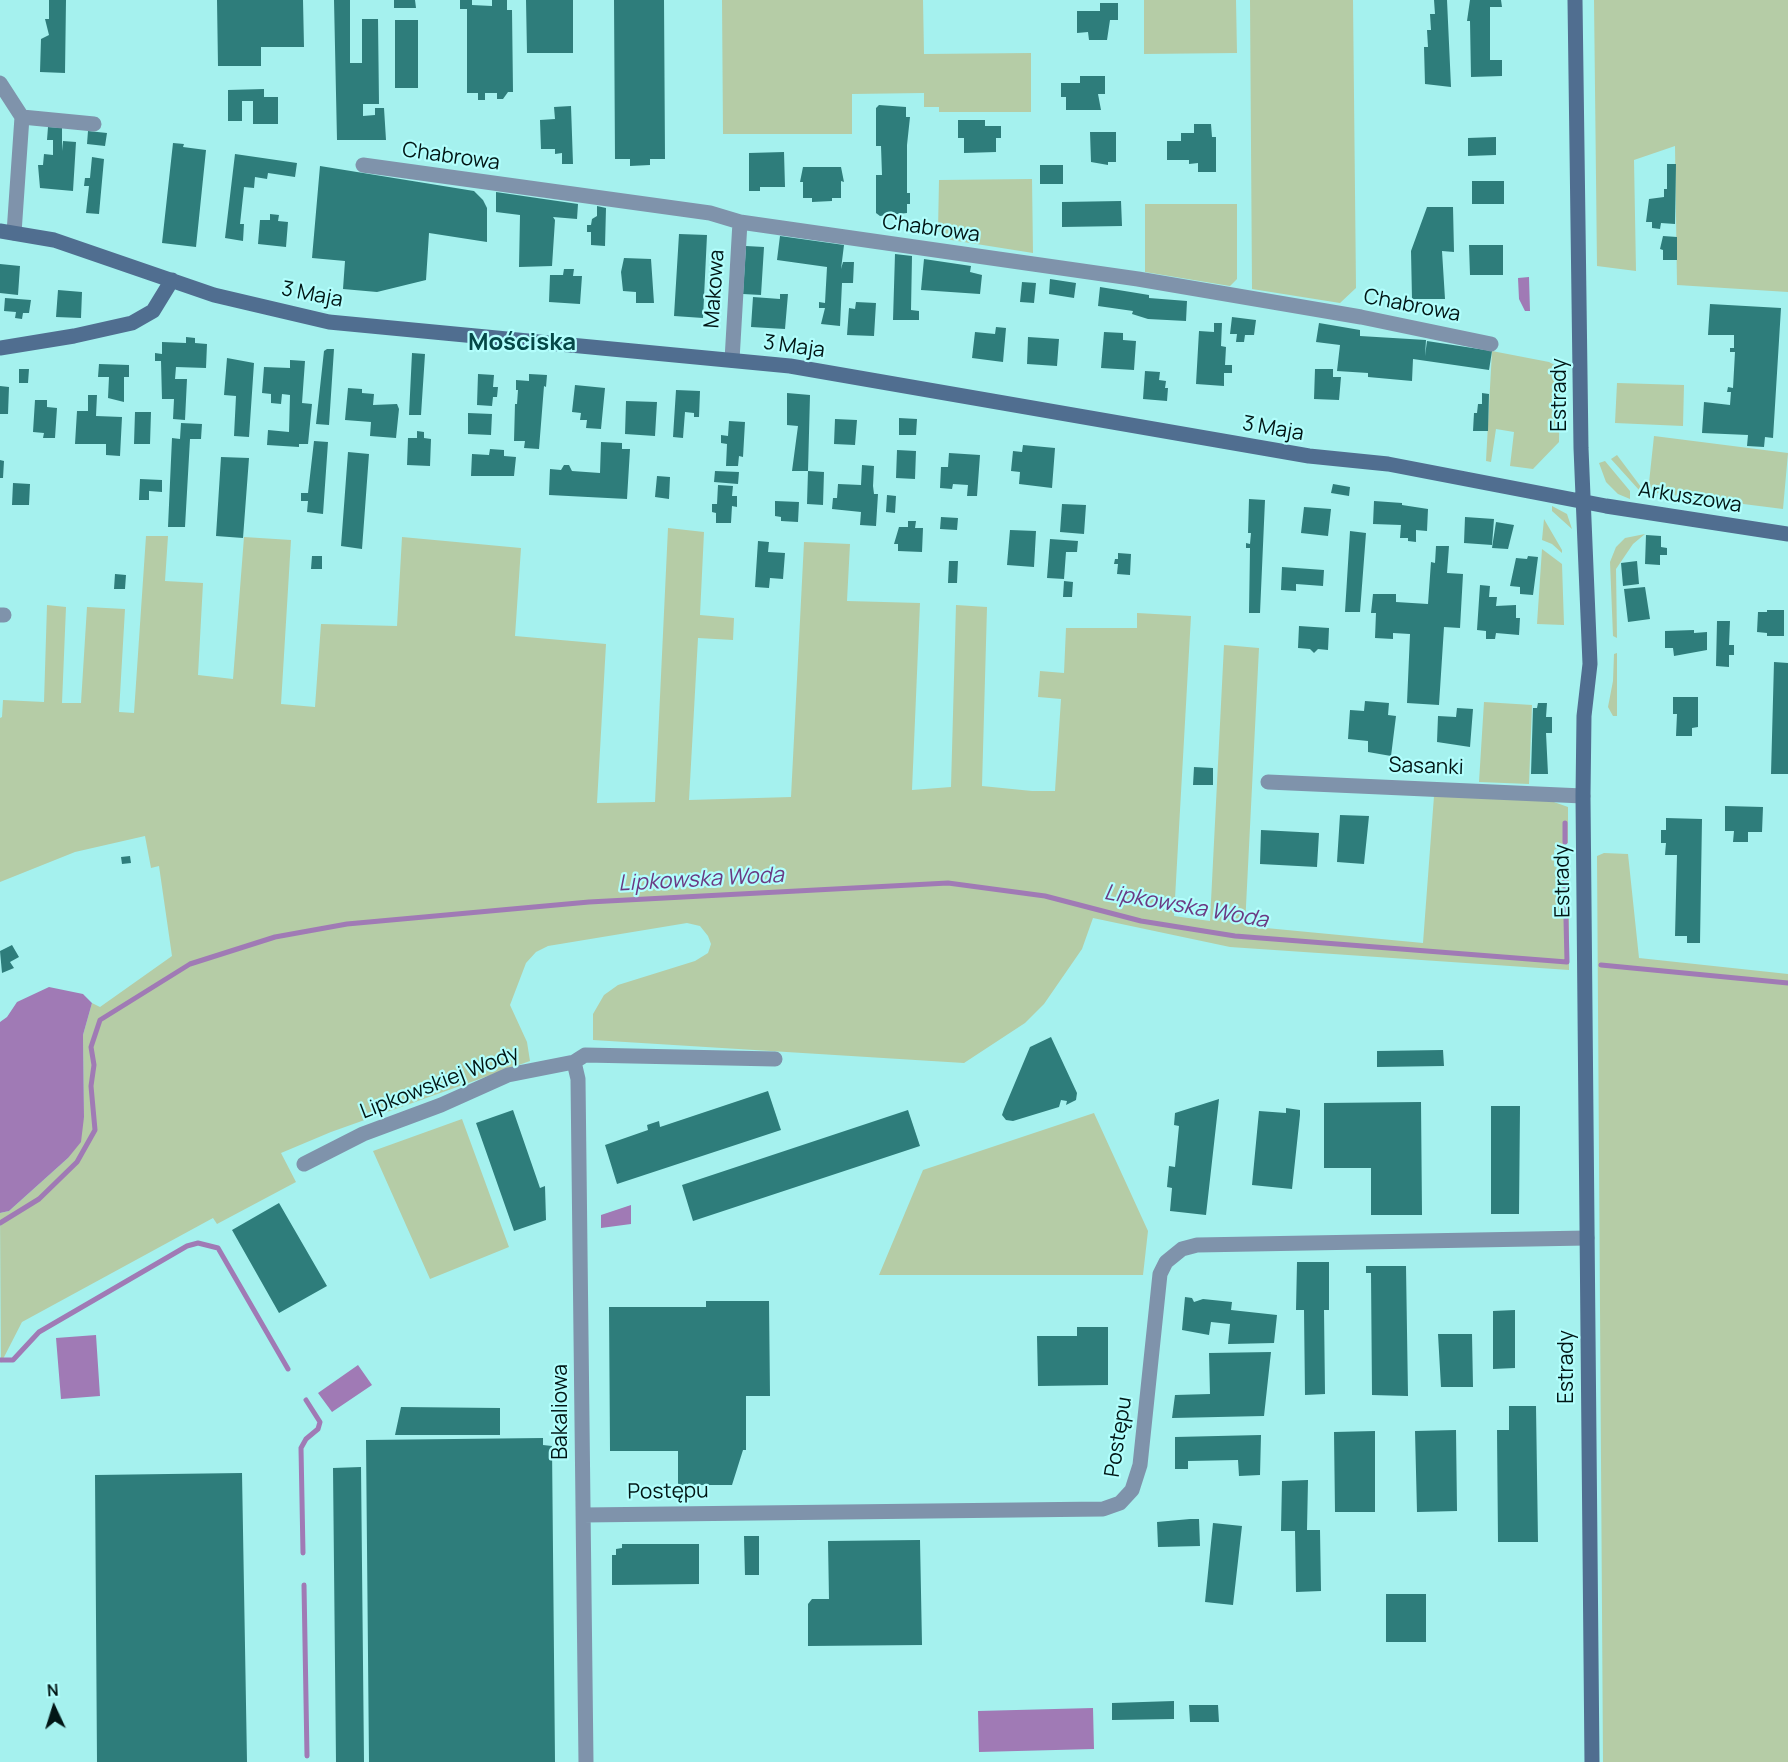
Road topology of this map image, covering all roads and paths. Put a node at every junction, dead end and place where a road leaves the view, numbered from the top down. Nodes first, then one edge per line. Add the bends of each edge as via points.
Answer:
1 (1575, 0) edge
2 (0, 83) edge
3 (22, 117) junction
4 (94, 124) dead end
5 (363, 165) dead end
6 (740, 222) junction
7 (7, 232) edge
8 (172, 280) junction
9 (1491, 344) dead end
10 (0, 348) edge
11 (732, 360) junction
12 (1585, 502) junction
13 (1788, 534) edge
14 (1268, 782) dead end
15 (1583, 796) junction
16 (775, 1059) dead end
17 (574, 1062) junction
18 (304, 1164) dead end
19 (1587, 1238) junction
20 (583, 1515) junction
21 (586, 1762) edge
22 (1592, 1762) edge

1 - 12 main road, Estrady
2 - 3 street
3 - 4 street
3 - 7 street
5 - 6 street, Chabrowa via 710,213
6 - 9 street, Chabrowa via 1138,279 1361,317
6 - 11 street, Makowa
7 - 8 main road, 3 Maja via 54,240
8 - 10 main road via 153,311 132,323
8 - 11 main road, 3 Maja via 214,295 329,322
11 - 12 main road, 3 Maja via 790,366 1309,456 1388,464
12 - 13 main road, Arkuszowa
12 - 15 main road, Estrady via 1590,664 1584,716
14 - 15 street, Sasanki
15 - 19 main road, Estrady
16 - 17 street, Lipkowskiej Wody via 585,1055
17 - 18 street, Lipkowskiej Wody via 508,1075 363,1134
17 - 20 street, Bakaliowa via 578,1079
19 - 20 street, Postępu via 1197,1245 1182,1249 1166,1262 1160,1274 1135,1482 1120,1503 1103,1509
19 - 22 main road, Estrady
20 - 21 street, Bakaliowa

